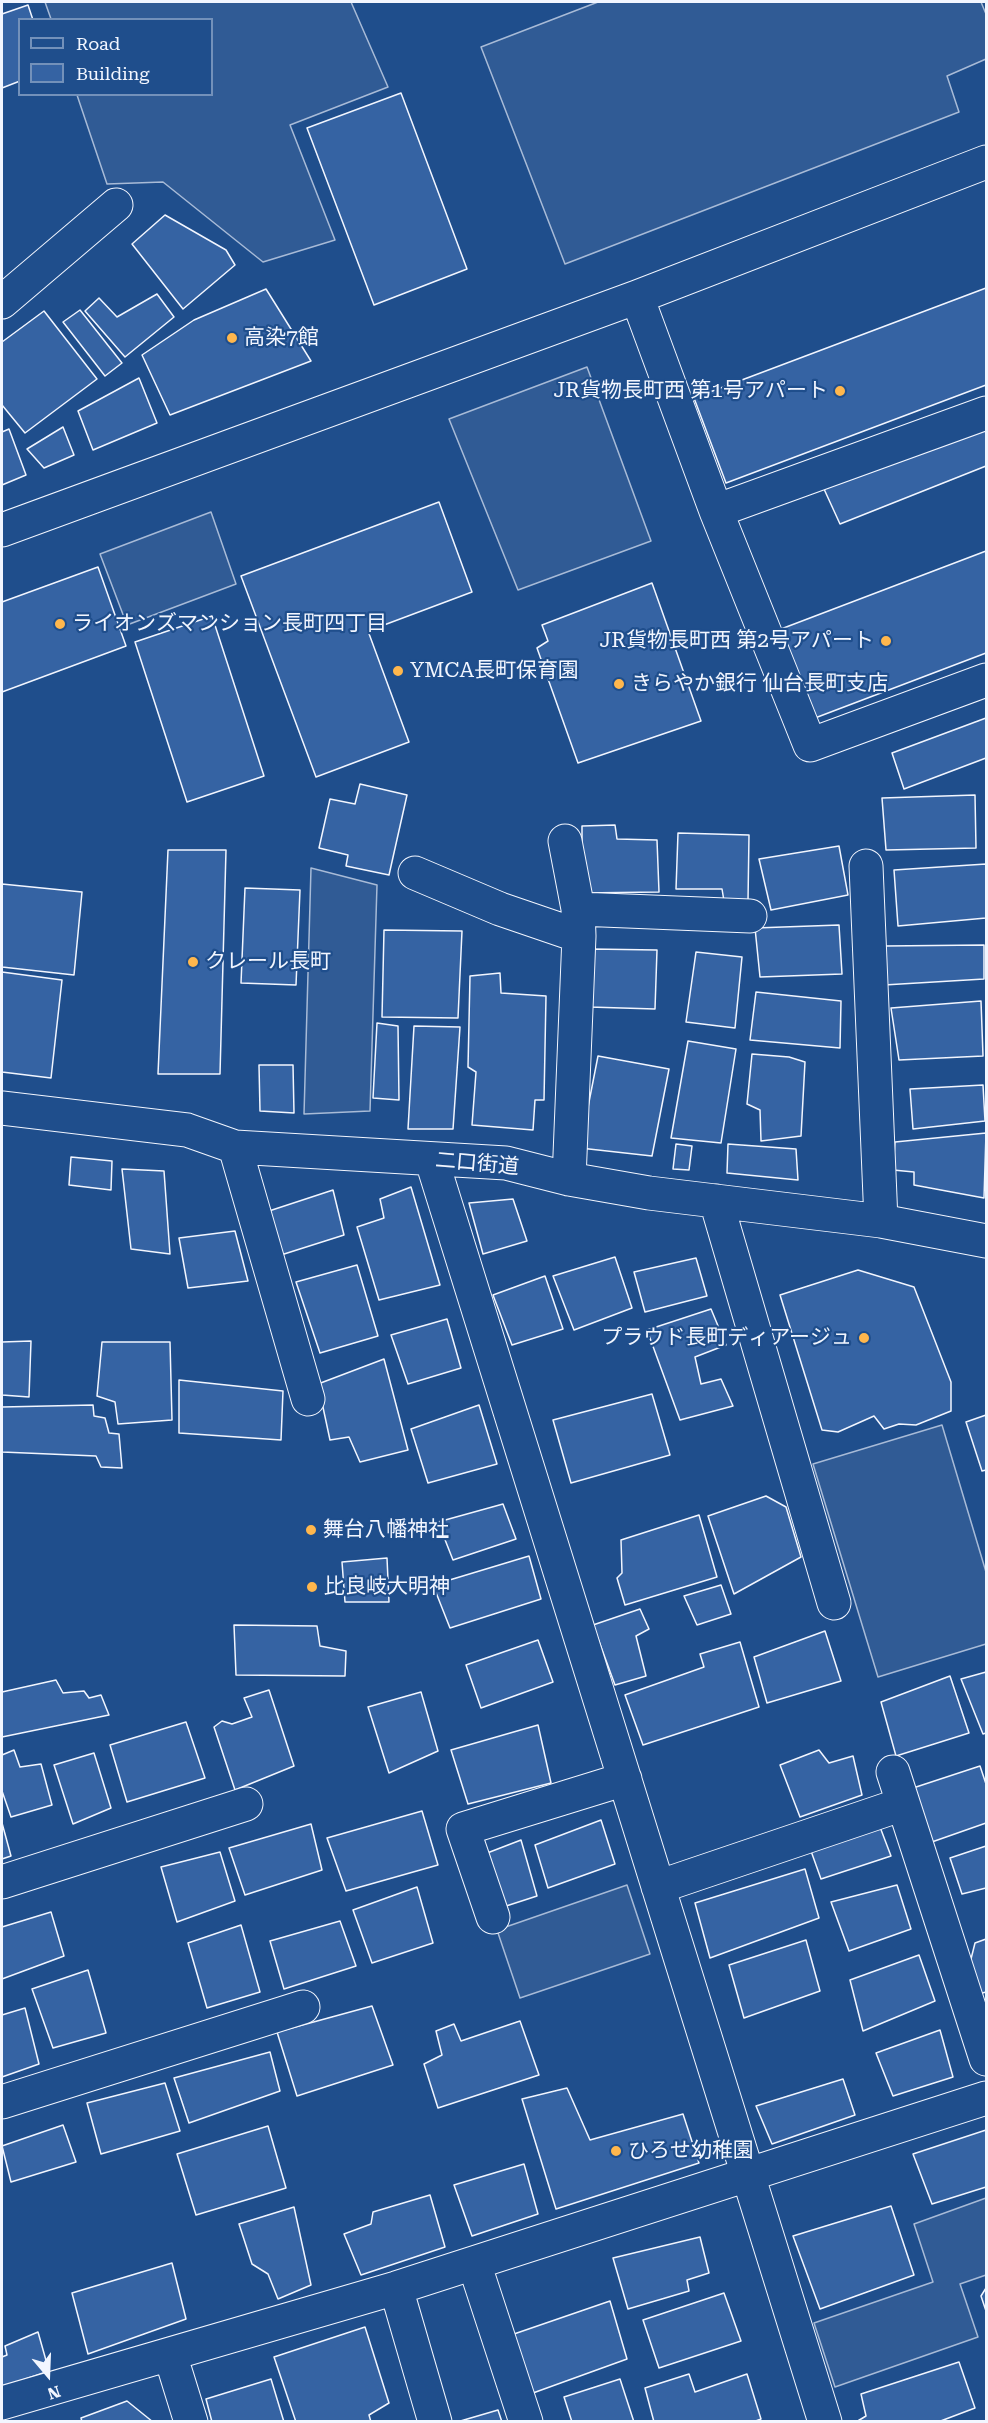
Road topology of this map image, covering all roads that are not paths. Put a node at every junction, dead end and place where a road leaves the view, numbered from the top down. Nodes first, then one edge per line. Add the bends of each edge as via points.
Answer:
1 (987, 162) edge
2 (116, 205) dead end
3 (637, 297) junction
4 (2, 302) edge
5 (987, 413) edge
6 (716, 511) junction
7 (2, 530) edge
8 (987, 680) edge
9 (565, 841) dead end
10 (866, 866) dead end
11 (415, 873) dead end
12 (750, 916) dead end
13 (579, 922) junction
14 (2, 1108) edge
15 (235, 1147) junction
16 (432, 1161) junction
17 (569, 1179) junction
18 (716, 1201) junction
19 (881, 1221) junction
20 (987, 1241) edge
21 (308, 1400) dead end
22 (834, 1603) dead end
23 (892, 1772) dead end
24 (625, 1779) junction
25 (246, 1804) dead end
26 (903, 1804) junction
27 (2, 1882) edge
28 (658, 1887) junction
29 (493, 1917) dead end
30 (303, 2007) dead end
31 (987, 2059) edge
32 (987, 2098) edge
33 (2, 2102) edge
34 (747, 2175) junction
35 (474, 2263) junction
36 (396, 2288) junction
37 (170, 2354) junction
38 (2, 2403) edge
39 (191, 2421) edge
40 (435, 2421) edge
41 (526, 2421) edge
42 (825, 2421) edge

1 - 3 street
2 - 4 street
3 - 6 street
3 - 7 street
5 - 6 street
6 - 8 street via 810,745
9 - 13 street
10 - 19 street
11 - 13 street via 500,909
12 - 13 street
13 - 17 street
14 - 15 street, 二口街道 via 187,1131
15 - 16 street, 二口街道
15 - 21 street
16 - 17 street, 二口街道 via 506,1163
16 - 24 street
17 - 18 street, 二口街道
18 - 19 street, 二口街道
18 - 22 street
19 - 20 street, 二口街道
23 - 26 street
24 - 28 street
24 - 29 street via 463,1829
25 - 27 street
26 - 28 street
26 - 31 street
28 - 34 street
30 - 33 street
32 - 34 street
34 - 35 street
34 - 42 street
35 - 36 street
35 - 41 street
36 - 37 street
36 - 40 street
37 - 38 street
37 - 39 street

